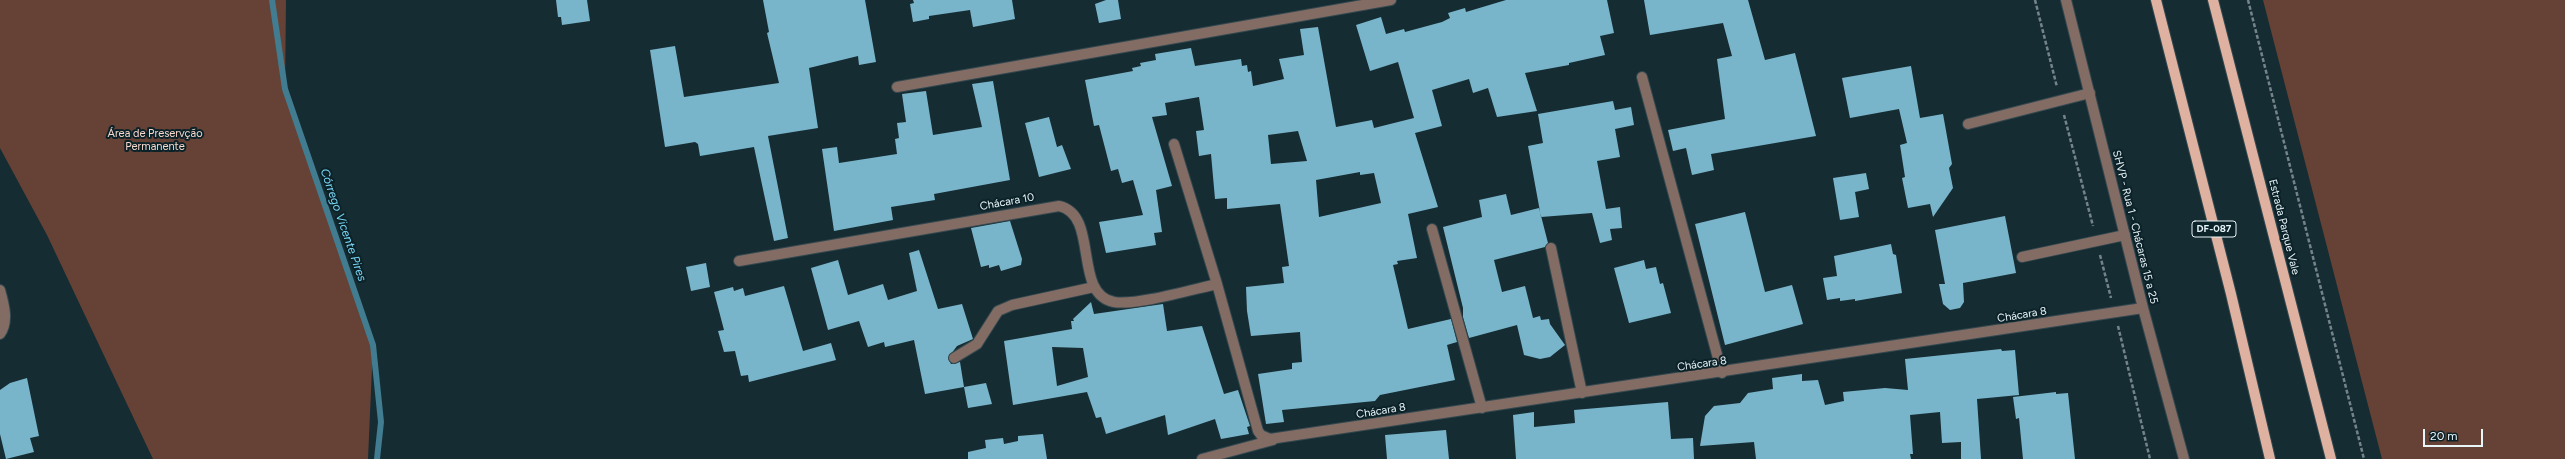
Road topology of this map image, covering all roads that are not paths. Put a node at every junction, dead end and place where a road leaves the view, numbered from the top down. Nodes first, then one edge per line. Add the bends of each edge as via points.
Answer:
1 (1391, 0) edge
2 (2066, 0) edge
3 (2156, 0) edge
4 (2213, 0) edge
5 (1642, 76) dead end
6 (897, 87) dead end
7 (2090, 93) junction
8 (1968, 124) dead end
9 (1174, 144) dead end
10 (1432, 229) dead end
11 (2125, 235) junction
12 (1551, 248) dead end
13 (2022, 257) dead end
14 (739, 261) dead end
15 (1217, 284) junction
16 (1094, 287) junction
17 (0, 290) edge
18 (2143, 308) junction
19 (0, 334) edge
20 (954, 358) dead end
21 (1722, 373) junction
22 (1582, 394) junction
23 (1482, 408) junction
24 (1275, 440) junction
25 (1202, 459) edge
26 (2184, 459) edge
27 (2270, 459) edge
28 (2331, 459) edge

1 - 6 street
2 - 7 street, SHVP - Rua 1 - Chácaras 15 a 25
3 - 27 main road, DF-087
4 - 28 main road, Estrada Parque Vale
5 - 21 street
7 - 8 street
7 - 11 street, SHVP - Rua 1 - Chácaras 15 a 25
9 - 15 street
10 - 23 street
11 - 13 street
11 - 18 street, SHVP - Rua 1 - Chácaras 15 a 25
12 - 22 street
14 - 16 street, Chácara 10 via 1059,206 1068,208 1073,213 1080,228
15 - 16 street via 1146,299 1115,302 1106,299
15 - 24 street, Chácara 8 via 1258,431 1264,437
16 - 20 street via 1012,305 998,311 977,344
17 - 19 street via 5,308 4,329
18 - 21 street, Chácara 8
18 - 26 street, SHVP - Rua 1 - Chácaras 15 a 25
21 - 22 street, Chácara 8
22 - 23 street, Chácara 8
23 - 24 street, Chácara 8
24 - 25 street

